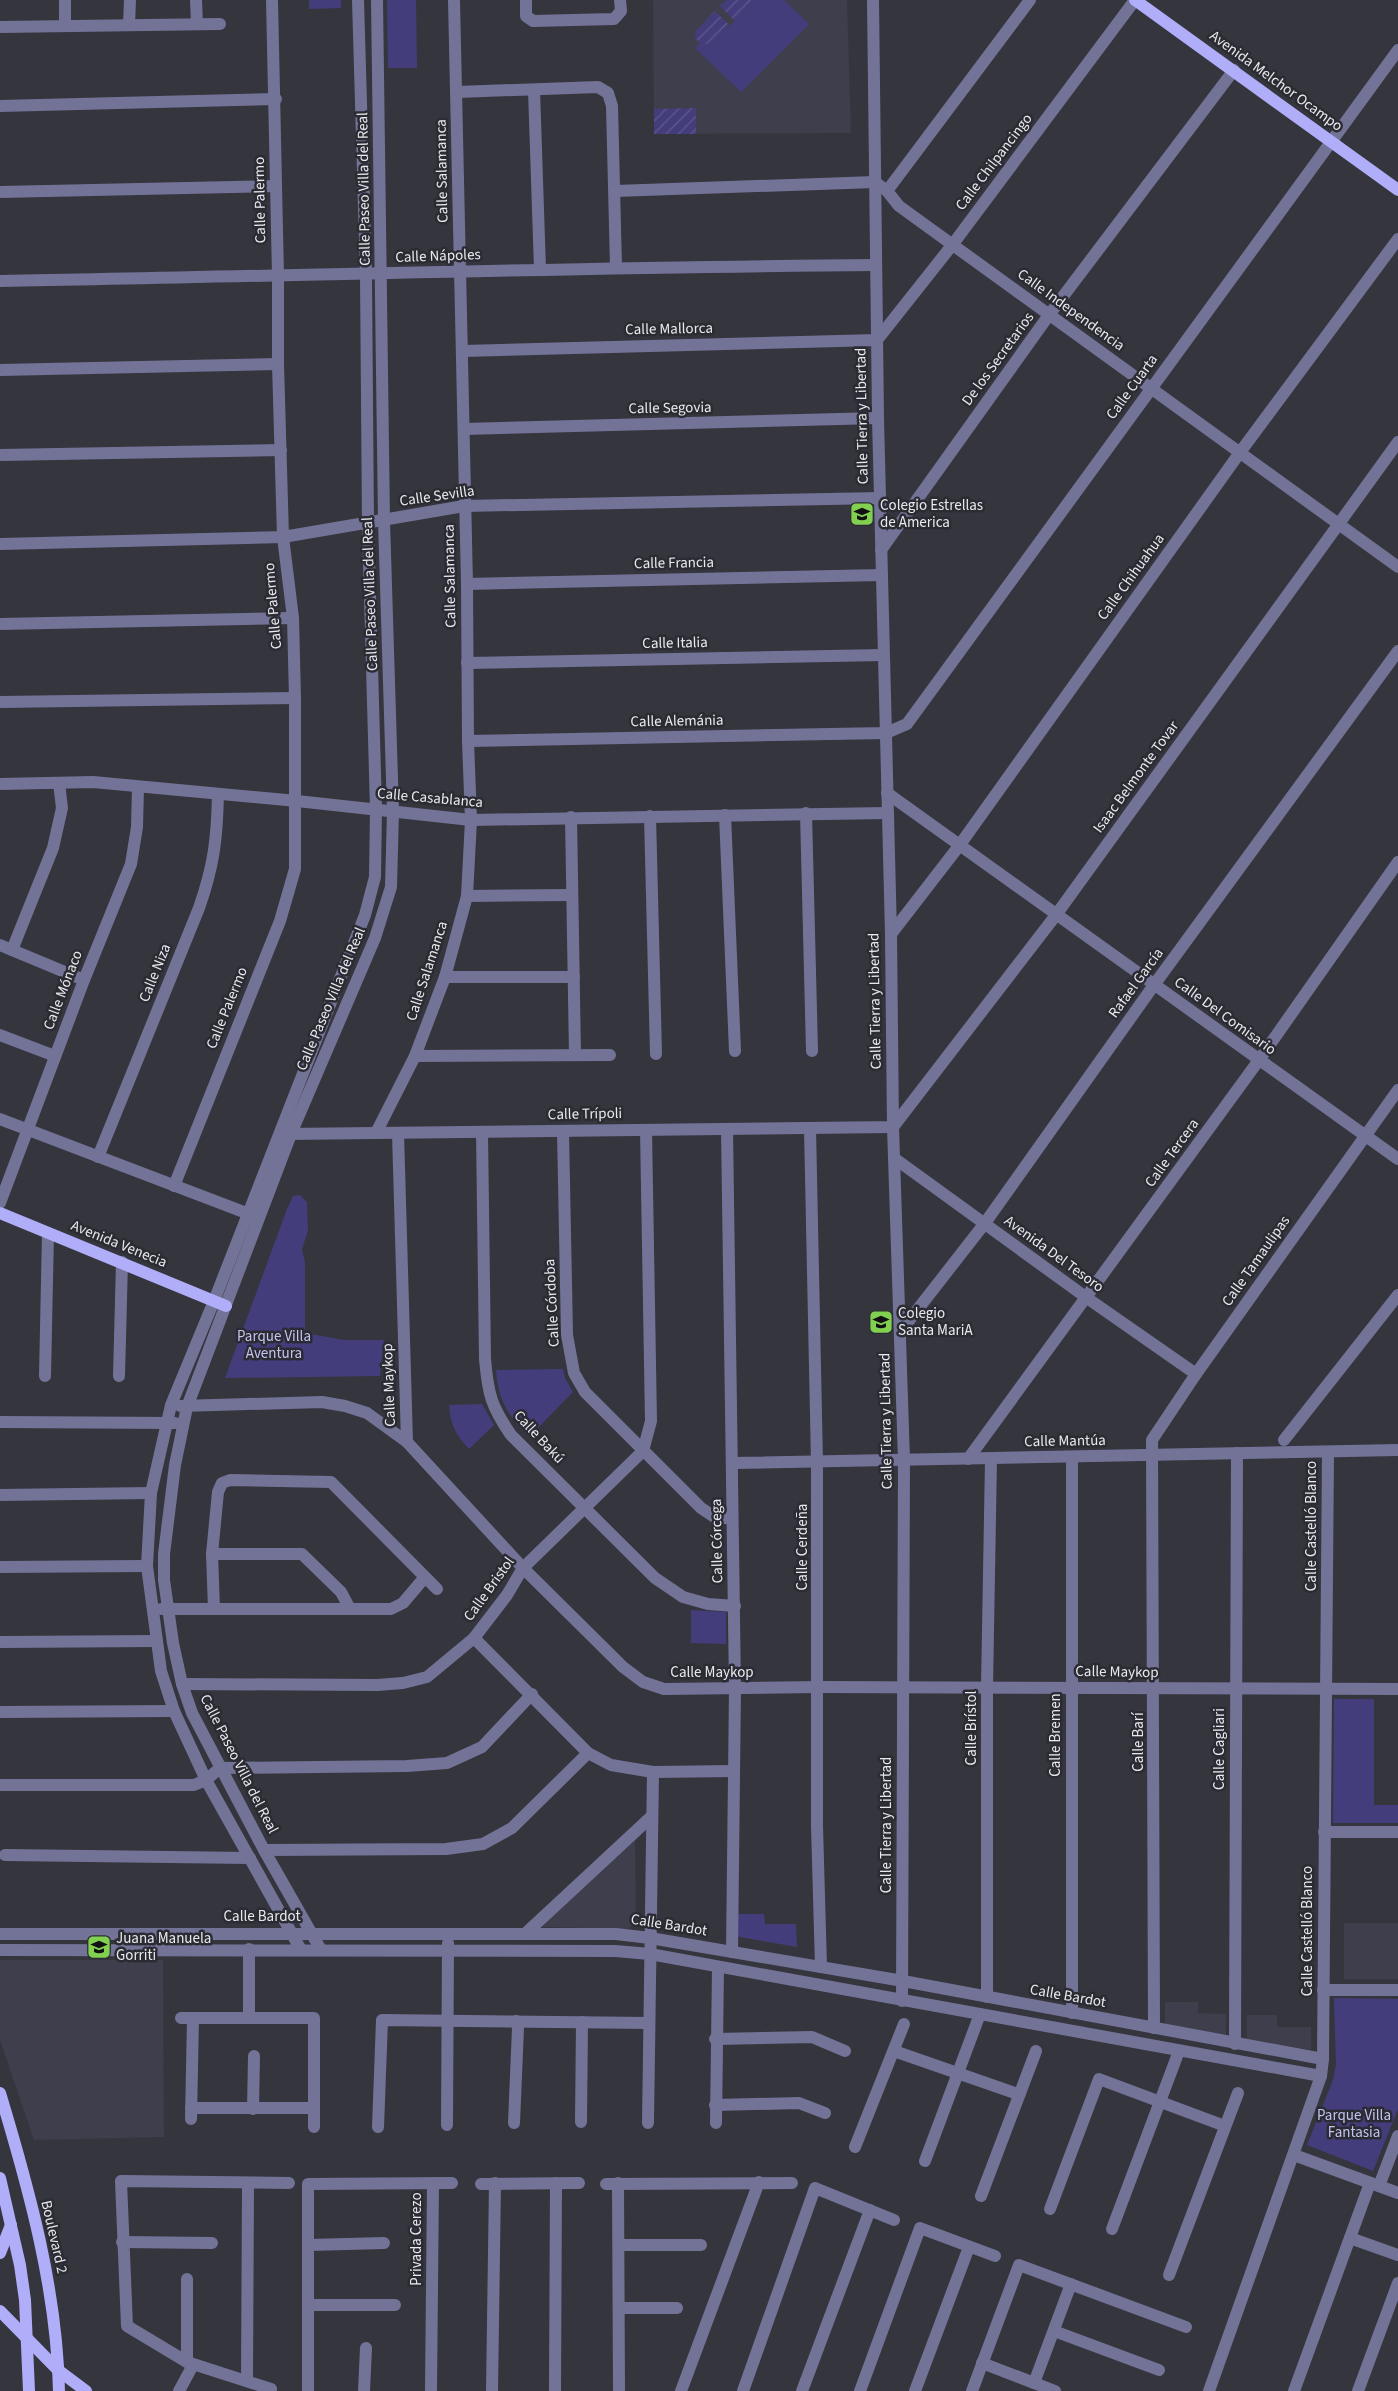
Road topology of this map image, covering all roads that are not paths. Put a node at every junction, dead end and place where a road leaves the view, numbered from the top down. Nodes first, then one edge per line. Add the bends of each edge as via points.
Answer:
1 (65, 0) edge
2 (130, 0) edge
3 (196, 0) edge
4 (272, 0) edge
5 (358, 0) edge
6 (377, 0) edge
7 (454, 0) edge
8 (526, 0) edge
9 (620, 0) edge
10 (873, 0) edge
11 (1030, 0) edge
12 (1135, 0) edge
13 (197, 24) junction
14 (220, 24) dead end
15 (130, 25) junction
16 (65, 26) junction
17 (0, 27) edge
18 (1398, 50) edge
19 (1234, 70) junction
20 (534, 90) junction
21 (457, 92) junction
22 (276, 99) junction
23 (0, 106) edge
24 (1332, 142) junction
25 (875, 182) junction
26 (275, 186) junction
27 (1398, 190) edge
28 (616, 191) junction
29 (888, 191) junction
30 (0, 192) edge
31 (1398, 239) edge
32 (953, 244) junction
33 (876, 265) junction
34 (616, 267) junction
35 (540, 269) junction
36 (460, 271) junction
37 (366, 274) junction
38 (382, 274) junction
39 (278, 276) junction
40 (0, 281) edge
41 (1050, 315) junction
42 (877, 340) junction
43 (463, 351) junction
44 (278, 364) junction
45 (0, 370) edge
46 (1151, 389) junction
47 (878, 418) junction
48 (464, 429) junction
49 (1398, 442) edge
50 (281, 450) junction
51 (1241, 451) junction
52 (0, 455) edge
53 (880, 498) junction
54 (464, 506) junction
55 (384, 521) junction
56 (1339, 523) junction
57 (368, 524) junction
58 (283, 537) junction
59 (0, 544) edge
60 (881, 550) junction
61 (1398, 567) edge
62 (882, 576) junction
63 (467, 584) junction
64 (292, 618) junction
65 (0, 624) edge
66 (1398, 651) edge
67 (884, 655) junction
68 (467, 663) junction
69 (296, 698) junction
70 (0, 702) edge
71 (886, 733) junction
72 (468, 741) junction
73 (59, 783) junction
74 (0, 784) edge
75 (138, 786) junction
76 (887, 793) junction
77 (218, 794) junction
78 (297, 801) junction
79 (376, 809) junction
80 (393, 811) junction
81 (806, 813) junction
82 (888, 813) junction
83 (725, 815) junction
84 (650, 816) junction
85 (570, 817) junction
86 (471, 820) junction
87 (959, 846) junction
88 (1398, 862) edge
89 (467, 896) junction
90 (572, 896) junction
91 (1056, 915) junction
92 (891, 934) junction
93 (0, 945) edge
94 (12, 950) junction
95 (445, 977) junction
96 (574, 977) junction
97 (84, 980) junction
98 (1154, 985) junction
99 (0, 1036) edge
100 (735, 1051) dead end
101 (812, 1051) dead end
102 (656, 1054) dead end
103 (575, 1055) junction
104 (610, 1055) dead end
105 (55, 1056) junction
106 (415, 1056) junction
107 (1259, 1060) junction
108 (1398, 1090) edge
109 (0, 1119) edge
110 (893, 1127) junction
111 (810, 1128) junction
112 (726, 1129) junction
113 (27, 1130) junction
114 (646, 1130) junction
115 (563, 1131) junction
116 (482, 1132) junction
117 (376, 1133) junction
118 (398, 1133) junction
119 (278, 1134) junction
120 (292, 1134) junction
121 (1365, 1136) junction
122 (98, 1157) junction
123 (894, 1158) junction
124 (1398, 1159) edge
125 (174, 1186) junction
126 (0, 1202) edge
127 (0, 1213) edge
128 (247, 1214) junction
129 (261, 1219) junction
130 (984, 1223) junction
131 (48, 1233) junction
132 (122, 1262) junction
133 (1398, 1295) edge
134 (1087, 1298) junction
135 (220, 1304) junction
136 (900, 1332) junction
137 (1196, 1374) junction
138 (45, 1376) dead end
139 (119, 1376) dead end
140 (170, 1405) junction
141 (187, 1407) junction
142 (0, 1422) edge
143 (167, 1423) junction
144 (183, 1424) junction
145 (1284, 1440) dead end
146 (407, 1442) junction
147 (1398, 1450) edge
148 (643, 1451) junction
149 (1328, 1453) junction
150 (1237, 1454) junction
151 (1152, 1456) junction
152 (1072, 1457) junction
153 (968, 1459) junction
154 (991, 1459) junction
155 (904, 1460) junction
156 (818, 1462) junction
157 (733, 1463) junction
158 (151, 1493) junction
159 (0, 1495) edge
160 (585, 1507) junction
161 (732, 1518) junction
162 (212, 1554) junction
163 (147, 1566) junction
164 (0, 1568) edge
165 (523, 1568) junction
166 (425, 1577) junction
167 (437, 1589) dead end
168 (735, 1606) junction
169 (151, 1609) junction
170 (214, 1609) junction
171 (350, 1609) junction
172 (168, 1610) junction
173 (474, 1638) junction
174 (156, 1641) junction
175 (0, 1642) edge
176 (182, 1684) junction
177 (819, 1687) junction
178 (735, 1688) junction
179 (902, 1688) junction
180 (987, 1688) junction
181 (1071, 1688) junction
182 (1327, 1688) junction
183 (1154, 1689) junction
184 (1235, 1689) junction
185 (1398, 1689) edge
186 (532, 1694) junction
187 (174, 1711) junction
188 (0, 1712) edge
189 (588, 1752) junction
190 (220, 1768) junction
191 (734, 1771) junction
192 (653, 1772) junction
193 (206, 1780) junction
194 (0, 1785) edge
195 (652, 1816) junction
196 (1324, 1832) junction
197 (1398, 1832) edge
198 (264, 1850) junction
199 (5, 1856) dead end
200 (250, 1858) junction
201 (291, 1932) junction
202 (311, 1932) junction
203 (448, 1932) junction
204 (526, 1932) junction
205 (0, 1934) edge
206 (650, 1938) junction
207 (249, 1949) junction
208 (448, 1949) junction
209 (0, 1950) edge
210 (301, 1950) junction
211 (321, 1950) junction
212 (732, 1952) junction
213 (650, 1954) junction
214 (718, 1967) junction
215 (821, 1967) junction
216 (903, 1981) junction
217 (1323, 1990) junction
218 (1398, 1990) edge
219 (987, 1997) junction
220 (902, 2001) junction
221 (1072, 2013) junction
222 (980, 2014) junction
223 (249, 2017) junction
224 (448, 2020) junction
225 (516, 2021) junction
226 (1114, 2021) junction
227 (582, 2022) junction
228 (649, 2023) junction
229 (904, 2024) dead end
230 (1154, 2028) junction
231 (1109, 2037) junction
232 (716, 2039) junction
233 (1235, 2044) junction
234 (845, 2051) dead end
235 (894, 2051) junction
236 (1036, 2051) dead end
237 (1179, 2051) junction
238 (254, 2056) dead end
239 (1323, 2059) junction
240 (956, 2072) junction
241 (1321, 2076) junction
242 (0, 2093) edge
243 (1238, 2093) dead end
244 (1018, 2094) junction
245 (1160, 2100) junction
246 (716, 2105) junction
247 (314, 2108) junction
248 (253, 2109) junction
249 (825, 2113) dead end
250 (581, 2122) dead end
251 (514, 2123) dead end
252 (648, 2123) dead end
253 (716, 2123) dead end
254 (447, 2125) dead end
255 (1226, 2126) junction
256 (314, 2127) dead end
257 (378, 2127) dead end
258 (1398, 2136) edge
259 (855, 2147) dead end
260 (1294, 2155) junction
261 (925, 2160) dead end
262 (0, 2178) edge
263 (759, 2182) junction
264 (248, 2183) junction
265 (289, 2183) dead end
266 (433, 2183) junction
267 (452, 2183) dead end
268 (494, 2183) junction
269 (556, 2183) junction
270 (579, 2183) dead end
271 (792, 2183) dead end
272 (481, 2184) dead end
273 (1374, 2184) junction
274 (1398, 2193) edge
275 (981, 2196) dead end
276 (1050, 2209) dead end
277 (870, 2210) junction
278 (894, 2220) dead end
279 (11, 2224) junction
280 (1112, 2229) dead end
281 (1350, 2238) junction
282 (122, 2242) junction
283 (212, 2243) dead end
284 (384, 2243) dead end
285 (309, 2245) junction
286 (619, 2245) junction
287 (700, 2245) dead end
288 (969, 2246) junction
289 (0, 2253) edge
290 (1398, 2255) edge
291 (995, 2256) dead end
292 (1169, 2275) dead end
293 (186, 2279) dead end
294 (1398, 2283) edge
295 (1071, 2284) junction
296 (309, 2305) junction
297 (395, 2305) dead end
298 (619, 2308) junction
299 (677, 2308) dead end
300 (0, 2311) edge
301 (1186, 2327) dead end
302 (1054, 2331) junction
303 (27, 2338) junction
304 (366, 2348) dead end
305 (982, 2363) junction
306 (190, 2364) junction
307 (58, 2370) junction
308 (1159, 2370) dead end
309 (246, 2380) junction
310 (1034, 2383) junction
311 (271, 2389) dead end
312 (28, 2391) edge
313 (58, 2391) edge
314 (86, 2391) edge
315 (179, 2391) edge
316 (308, 2391) edge
317 (364, 2391) edge
318 (431, 2391) edge
319 (492, 2391) edge
320 (555, 2391) edge
321 (619, 2391) edge
322 (681, 2391) edge
323 (743, 2391) edge
324 (802, 2391) edge
325 (860, 2391) edge
326 (915, 2391) edge
327 (972, 2391) edge
328 (1055, 2391) edge
329 (1209, 2391) edge
330 (1294, 2391) edge
331 (1358, 2391) edge

1 - 16 street
2 - 15 street
3 - 13 street
4 - 22 street, Calle Palermo
5 - 37 street, Calle Paseo Villa del Real
6 - 38 street, Calle Paseo Villa del Real
7 - 21 street, Calle Salamanca
8 - 9 street via 526,16 533,21 614,19 621,11
10 - 25 street, Calle Tierra y Libertad
11 - 29 street
12 - 19 main road, Avenida Melchor Ocampo
12 - 32 street, Calle Chilpancingo
13 - 14 street
13 - 15 street
15 - 16 street
16 - 17 street
18 - 24 street, Calle Cuarta
19 - 24 main road, Avenida Melchor Ocampo
19 - 41 street, De los Secretarios
20 - 21 street
20 - 28 street via 598,87 608,93 612,106
20 - 35 street
21 - 36 street, Calle Salamanca
22 - 23 street
22 - 26 street, Calle Palermo
24 - 27 main road, Avenida Melchor Ocampo
24 - 46 street, Calle Cuarta
25 - 28 street
25 - 29 street, Calle Independencia
25 - 33 street, Calle Tierra y Libertad
26 - 30 street
26 - 39 street, Calle Palermo
28 - 34 street
29 - 32 street, Calle Independencia via 899,206
31 - 51 street, Calle Chihuahua
32 - 41 street, Calle Independencia
32 - 42 street, Calle Chilpancingo
33 - 34 street, Calle Nápoles
33 - 42 street, Calle Tierra y Libertad
34 - 35 street, Calle Nápoles
35 - 36 street, Calle Nápoles
36 - 38 street, Calle Nápoles
36 - 43 street, Calle Salamanca
37 - 38 street, Calle Nápoles
37 - 39 street, Calle Nápoles
37 - 57 street, Calle Paseo Villa del Real
38 - 55 street, Calle Paseo Villa del Real
39 - 40 street, Calle Nápoles
39 - 44 street, Calle Palermo
41 - 46 street, Calle Independencia
41 - 60 street, De los Secretarios
42 - 43 street, Calle Mallorca
42 - 47 street, Calle Tierra y Libertad
43 - 48 street, Calle Salamanca
44 - 45 street
44 - 50 street, Calle Palermo
46 - 51 street, Calle Independencia
46 - 71 street, Calle Cuarta via 914,716 899,729
47 - 48 street, Calle Segovia
47 - 53 street, Calle Tierra y Libertad
48 - 54 street, Calle Salamanca
49 - 56 street, Isaac Belmonte Tovar
50 - 52 street
50 - 58 street, Calle Palermo
51 - 56 street, Calle Independencia
51 - 87 street, Calle Chihuahua
53 - 54 street, Calle Sevilla
53 - 60 street, Calle Tierra y Libertad
54 - 55 street, Calle Sevilla
54 - 63 street, Calle Salamanca
55 - 57 street, Calle Sevilla
55 - 80 street, Calle Paseo Villa del Real
56 - 61 street, Calle Independencia
56 - 91 street, Isaac Belmonte Tovar
57 - 58 street, Calle Sevilla
57 - 79 street, Calle Paseo Villa del Real
58 - 59 street, Calle Sevilla
58 - 64 street, Calle Palermo
60 - 62 street, Calle Tierra y Libertad
62 - 63 street, Calle Francia
62 - 67 street, Calle Tierra y Libertad
63 - 68 street, Calle Salamanca
64 - 65 street
64 - 69 street, Calle Palermo
66 - 98 street, Rafael García
67 - 68 street, Calle Italia
67 - 71 street, Calle Tierra y Libertad
68 - 72 street, Calle Salamanca
69 - 70 street
69 - 78 street, Calle Palermo
71 - 72 street, Calle Alemánia
71 - 76 street, Calle Tierra y Libertad
72 - 86 street, Calle Salamanca
73 - 74 street, Calle Casablanca
73 - 75 street, Calle Casablanca
73 - 94 street via 62,808 53,848
75 - 77 street, Calle Casablanca
75 - 97 street, Calle Mónaco via 137,827 131,864
76 - 82 street, Calle Tierra y Libertad
76 - 87 street, Calle Del Comisario
77 - 78 street, Calle Casablanca
77 - 122 street, Calle Niza via 217,836 211,872
78 - 79 street, Calle Casablanca
78 - 125 street, Calle Palermo via 296,869 280,921
79 - 80 street, Calle Casablanca
79 - 119 street, Calle Paseo Villa del Real via 371,897
80 - 86 street, Calle Casablanca
80 - 120 street, Calle Paseo Villa del Real via 392,887 375,938
81 - 82 street, Calle Casablanca
81 - 83 street, Calle Casablanca
81 - 101 street
82 - 92 street, Calle Tierra y Libertad
83 - 84 street, Calle Casablanca
83 - 100 street
84 - 85 street, Calle Casablanca
84 - 102 street
85 - 86 street, Calle Casablanca
85 - 90 street
86 - 89 street, Calle Salamanca
87 - 91 street, Calle Del Comisario
87 - 92 street, Calle Chihuahua
88 - 107 street, Calle Tercera
89 - 90 street
89 - 95 street, Calle Salamanca
90 - 96 street
91 - 98 street, Calle Del Comisario
91 - 110 street, Isaac Belmonte Tovar
92 - 110 street, Calle Tierra y Libertad
93 - 94 street
94 - 97 street
95 - 96 street
95 - 106 street, Calle Salamanca
96 - 103 street
97 - 105 street, Calle Mónaco
98 - 107 street, Calle Del Comisario
98 - 130 street, Rafael García
99 - 105 street
103 - 104 street
103 - 106 street
105 - 113 street, Calle Mónaco
106 - 117 street, Calle Salamanca
107 - 121 street, Calle Del Comisario
107 - 134 street, Calle Tercera
108 - 121 street, Calle Tamaulipas
109 - 113 street
110 - 111 street, Calle Trípoli
110 - 123 street, Calle Tierra y Libertad
111 - 112 street, Calle Trípoli
111 - 156 street, Calle Cerdeña
112 - 114 street, Calle Trípoli
112 - 157 street, Calle Córcega
113 - 122 street
113 - 126 street, Calle Mónaco
114 - 115 street, Calle Trípoli
114 - 148 street via 651,1421
115 - 116 street, Calle Trípoli
115 - 148 street, Calle Córdoba via 567,1334 574,1373 584,1392
116 - 118 street, Calle Trípoli
116 - 160 street, Calle Bakú via 487,1391 511,1435
117 - 118 street, Calle Trípoli
117 - 120 street, Calle Trípoli
118 - 146 street, Calle Maykop
119 - 120 street, Calle Trípoli
119 - 128 street, Calle Paseo Villa del Real
120 - 129 street, Calle Paseo Villa del Real
121 - 124 street, Calle Del Comisario
121 - 137 street, Calle Tamaulipas
122 - 125 street
123 - 130 street, Avenida Del Tesoro
123 - 136 street, Calle Tierra y Libertad
125 - 128 street
127 - 131 main road, Avenida Venecia
128 - 129 street
128 - 135 street, Calle Paseo Villa del Real
129 - 135 street, Calle Paseo Villa del Real
130 - 134 street, Avenida Del Tesoro
130 - 136 street, Rafael García
131 - 132 main road, Avenida Venecia
131 - 138 street
132 - 135 main road, Avenida Venecia
132 - 139 street
133 - 145 street
134 - 137 street, Avenida Del Tesoro
134 - 153 street, Calle Tercera
135 - 140 street, Calle Paseo Villa del Real
135 - 141 street, Calle Paseo Villa del Real
136 - 155 street, Calle Tierra y Libertad
137 - 151 street, Calle Tamaulipas via 1156,1431 1152,1440
140 - 141 street
140 - 143 street, Calle Paseo Villa del Real
141 - 144 street, Calle Paseo Villa del Real
141 - 146 street via 322,1402 367,1413
142 - 143 street
143 - 144 street
143 - 158 street, Calle Paseo Villa del Real
144 - 172 street, Calle Paseo Villa del Real via 166,1530 164,1580
146 - 165 street, Calle Maykop
147 - 149 street, Calle Mantúa
148 - 160 street, Calle Bristol
148 - 161 street, Calle Córdoba via 701,1508 716,1518
149 - 150 street, Calle Mantúa
149 - 182 street, Calle Castelló Blanco
150 - 151 street, Calle Mantúa
150 - 184 street, Calle Cagliari
151 - 152 street, Calle Mantúa
151 - 183 street, Calle Barí
152 - 154 street, Calle Mantúa
152 - 181 street, Calle Bremen
153 - 154 street, Calle Mantúa
153 - 155 street, Calle Mantúa
154 - 180 street, Calle Brístol
155 - 156 street, Calle Mantúa
155 - 179 street, Calle Tierra y Libertad
156 - 157 street, Calle Mantúa
156 - 177 street, Calle Cerdeña
157 - 161 street, Calle Córcega
158 - 159 street
158 - 163 street, Calle Paseo Villa del Real
160 - 165 street, Calle Bristol
160 - 168 street, Calle Bakú via 655,1578 683,1597 708,1604
161 - 168 street, Calle Córcega
162 - 166 street via 218,1492 222,1483 230,1480 331,1482
162 - 170 street
162 - 171 street via 302,1554 341,1592
163 - 164 street
163 - 169 street, Calle Paseo Villa del Real
165 - 173 street, Calle Bristol
165 - 178 street, Calle Maykop via 623,1667 643,1682 664,1689
166 - 167 street
166 - 171 street via 403,1603 391,1609
168 - 178 street, Calle Córcega
169 - 172 street
169 - 174 street, Calle Paseo Villa del Real
170 - 171 street
170 - 172 street
172 - 176 street, Calle Paseo Villa del Real
173 - 176 street, Calle Bristol via 427,1677 403,1683
173 - 186 street
174 - 175 street
174 - 187 street, Calle Paseo Villa del Real via 161,1671
176 - 190 street, Calle Paseo Villa del Real via 192,1713
177 - 178 street, Calle Maykop
177 - 179 street, Calle Maykop
177 - 215 street, Calle Cerdeña
178 - 191 street, Calle Córcega
179 - 180 street, Calle Maykop
179 - 216 street, Calle Tierra y Libertad
180 - 181 street, Calle Maykop
180 - 219 street, Calle Brístol
181 - 183 street, Calle Maykop
181 - 221 street, Calle Bremen
182 - 184 street, Calle Maykop
182 - 185 street, Calle Maykop
182 - 196 street, Calle Castelló Blanco
183 - 184 street, Calle Maykop
183 - 230 street, Calle Barí
184 - 233 street, Calle Cagliari
186 - 189 street
186 - 190 street via 482,1746 447,1763
187 - 188 street
187 - 193 street, Calle Paseo Villa del Real
189 - 192 street via 611,1765
189 - 198 street via 512,1828 483,1844 446,1849
190 - 193 street
190 - 198 street, Calle Paseo Villa del Real
191 - 192 street
191 - 212 street, Calle Córcega
192 - 195 street
193 - 194 street via 194,1786
193 - 200 street, Calle Paseo Villa del Real
195 - 204 street
195 - 206 street
196 - 197 street
196 - 217 street, Calle Castelló Blanco
198 - 202 street, Calle Paseo Villa del Real
199 - 200 street
200 - 201 street, Calle Paseo Villa del Real
201 - 202 street, Calle Bardot
201 - 205 street, Calle Bardot
201 - 210 street, Calle Paseo Villa del Real
202 - 203 street, Calle Bardot
202 - 211 street, Calle Paseo Villa del Real
203 - 204 street, Calle Bardot
203 - 208 street
204 - 206 street, Calle Bardot
206 - 212 street, Calle Bardot
206 - 213 street
207 - 209 street
207 - 210 street
207 - 223 street
208 - 211 street
208 - 213 street via 615,1950
208 - 224 street
210 - 211 street
212 - 215 street, Calle Bardot
213 - 214 street
213 - 228 street
214 - 220 street
214 - 232 street
215 - 216 street, Calle Bardot
216 - 219 street, Calle Bardot
216 - 220 street, Calle Tierra y Libertad
217 - 218 street
217 - 239 street, Calle Castelló Blanco
219 - 221 street, Calle Bardot
220 - 222 street
221 - 226 street, Calle Bardot
222 - 231 street
222 - 240 street
223 - 247 street via 314,2018
223 - 248 street via 187,2018 191,2114
224 - 225 street
224 - 254 street
224 - 257 street via 382,2020
225 - 227 street
225 - 251 street
226 - 230 street, Calle Bardot
226 - 231 street
227 - 228 street
227 - 250 street
228 - 252 street
229 - 235 street
230 - 233 street, Calle Bardot
231 - 237 street
232 - 234 street via 812,2037
232 - 246 street
233 - 239 street, Calle Bardot
235 - 240 street
235 - 259 street
236 - 244 street
237 - 241 street
237 - 245 street
238 - 248 street
239 - 241 street, Calle Castelló Blanco
240 - 244 street
240 - 261 street
241 - 260 street, Calle Castelló Blanco
242 - 307 main road, Boulevard 2 via 45,2261
243 - 255 street
244 - 275 street
245 - 255 street
245 - 276 street via 1099,2079
245 - 280 street
246 - 249 street via 799,2103
246 - 253 street
247 - 248 street
247 - 256 street
255 - 292 street
258 - 273 street
260 - 273 street
260 - 329 street, Calle Castelló Blanco
262 - 279 main road
263 - 271 street
263 - 286 street via 612,2183
263 - 322 street
264 - 265 street
264 - 282 street via 120,2181
264 - 309 street
266 - 267 street
266 - 285 street, Privada Cerezo via 308,2184
266 - 318 street, Privada Cerezo
268 - 269 street
268 - 272 street
268 - 319 street
269 - 270 street
269 - 320 street
273 - 274 street
273 - 281 street
277 - 278 street
277 - 323 street via 815,2188
277 - 324 street
279 - 289 main road
279 - 303 main road via 20,2265
281 - 290 street
281 - 330 street
282 - 283 street
282 - 306 street via 127,2326
284 - 285 street
285 - 296 street, Privada Cerezo
286 - 287 street
286 - 298 street
288 - 291 street
288 - 325 street via 920,2228
288 - 326 street
293 - 306 street
294 - 331 street
295 - 301 street
295 - 302 street
295 - 305 street via 1019,2265
296 - 297 street, Privada Cerezo
296 - 316 street, Privada Cerezo
298 - 299 street
298 - 321 street
300 - 303 main road
302 - 308 street
302 - 310 street
303 - 307 main road
303 - 312 main road
304 - 317 street
305 - 310 street
305 - 327 street
306 - 309 street
306 - 315 street
307 - 313 main road, Boulevard 2
307 - 314 main road
309 - 311 street
310 - 328 street

